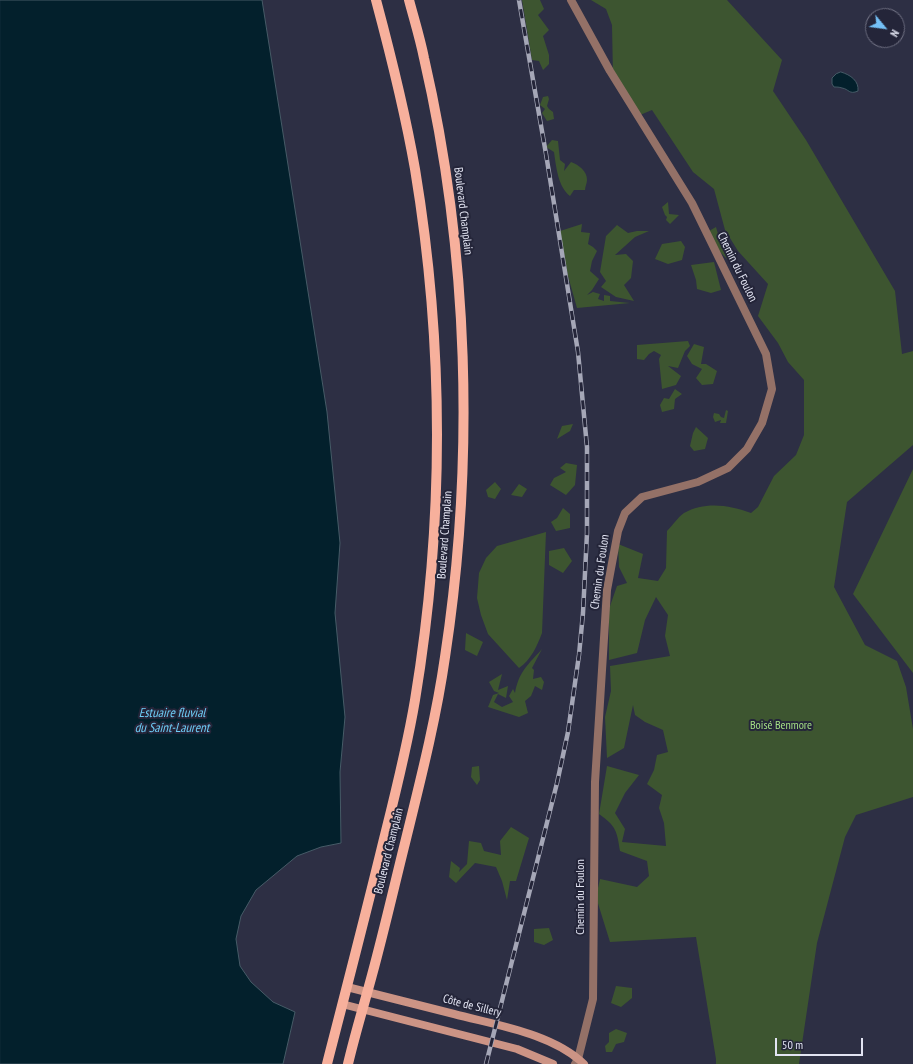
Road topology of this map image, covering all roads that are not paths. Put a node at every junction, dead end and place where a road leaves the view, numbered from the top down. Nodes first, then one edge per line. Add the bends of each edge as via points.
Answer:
1 (376, 0) edge
2 (409, 0) edge
3 (571, 0) edge
4 (347, 988) junction
5 (367, 992) junction
6 (342, 1004) junction
7 (362, 1009) junction
8 (579, 1062) edge
9 (327, 1064) edge
10 (348, 1064) edge
11 (553, 1064) edge

1 - 4 main road, Boulevard Champlain via 413,160 428,260 434,340 437,455 424,638 415,700 403,761
2 - 5 main road, Boulevard Champlain via 435,108 455,245 464,398 460,520 446,651 433,727
3 - 8 street, Chemin du Foulon via 610,71 692,203 766,354 772,389 762,423 747,449 728,468 698,482 642,497 625,513 618,531 607,590 595,782 594,999
4 - 5 street, Côte de Sillery
4 - 6 main road, Boulevard Champlain
5 - 7 main road, Boulevard Champlain
5 - 8 street, Côte de Sillery via 518,1031 558,1046
6 - 7 street
6 - 9 main road, Boulevard Champlain
7 - 10 main road, Boulevard Champlain
7 - 11 street via 517,1049

